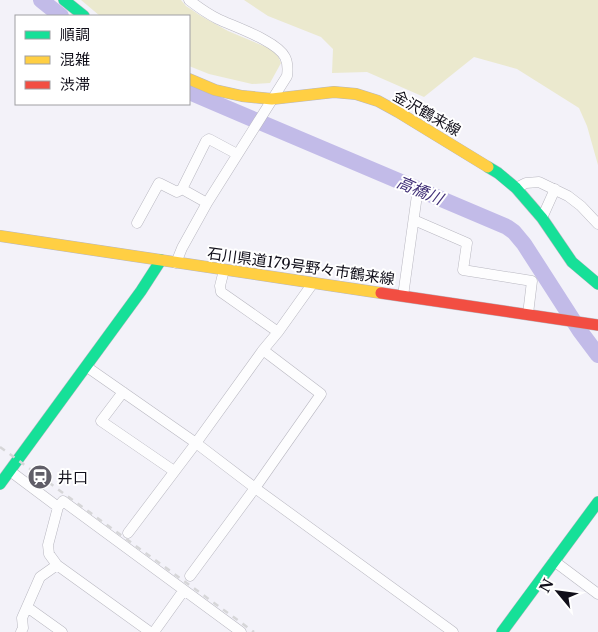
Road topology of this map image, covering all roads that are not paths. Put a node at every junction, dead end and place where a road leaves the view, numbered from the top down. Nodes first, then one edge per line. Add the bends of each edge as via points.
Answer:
1 (64, 0) edge
2 (189, 0) edge
3 (83, 15) edge
4 (190, 79) edge
5 (272, 99) junction
6 (237, 154) junction
7 (182, 188) junction
8 (516, 188) junction
9 (555, 189) junction
10 (417, 195) dead end
11 (207, 203) junction
12 (542, 218) junction
13 (414, 220) junction
14 (137, 223) dead end
15 (598, 224) edge
16 (0, 236) edge
17 (161, 260) junction
18 (176, 263) junction
19 (224, 270) junction
20 (313, 284) junction
21 (598, 284) edge
22 (403, 296) junction
23 (528, 314) junction
24 (598, 325) edge
25 (278, 332) junction
26 (263, 350) junction
27 (87, 367) junction
28 (123, 392) junction
29 (196, 443) junction
30 (10, 470) junction
31 (174, 471) junction
32 (0, 484) edge
33 (255, 488) junction
34 (598, 502) edge
35 (58, 506) junction
36 (128, 533) dead end
37 (554, 561) junction
38 (57, 565) junction
39 (190, 576) dead end
40 (184, 590) junction
41 (598, 594) edge
42 (27, 607) junction
43 (21, 632) edge
44 (62, 632) edge
45 (150, 632) edge
46 (154, 632) edge
47 (241, 632) edge
48 (453, 632) edge
49 (502, 632) edge

1 - 3 main road
2 - 5 street via 216,18 268,42 285,56 287,76
4 - 5 main road, 金沢鶴来線 via 215,90
5 - 6 street
5 - 8 main road, 金沢鶴来線 via 334,92 378,101 454,145
6 - 7 street via 209,139
6 - 11 street
7 - 11 street
7 - 14 street via 177,192 159,183
8 - 9 street via 539,182
8 - 12 main road, 金沢鶴来線
9 - 12 street
9 - 15 street via 581,206
10 - 13 street
11 - 18 street
12 - 21 main road, 金沢鶴来線 via 572,262
13 - 22 street
13 - 23 street via 467,243 463,270 532,281
16 - 17 main road, 石川県道179号野々市鶴来線
17 - 18 main road, 石川県道179号野々市鶴来線
17 - 27 main road
18 - 19 main road, 石川県道179号野々市鶴来線
19 - 20 main road, 石川県道179号野々市鶴来線
19 - 25 street via 221,292
20 - 22 main road, 石川県道179号野々市鶴来線
20 - 25 street
22 - 23 main road, 石川県道179号野々市鶴来線
23 - 24 main road, 石川県道179号野々市鶴来線
25 - 26 street
26 - 29 street
26 - 33 street via 322,394
27 - 28 street
27 - 30 main road
28 - 29 street
28 - 31 street via 101,421
29 - 31 street
29 - 33 street
30 - 32 main road
30 - 35 street
31 - 36 street
33 - 39 street
33 - 48 street
34 - 37 main road
35 - 38 street via 48,545 49,554
35 - 40 street via 64,502
37 - 41 street
37 - 49 main road
38 - 42 street via 40,577
38 - 45 street
40 - 46 street
40 - 47 street
42 - 43 street
42 - 44 street

